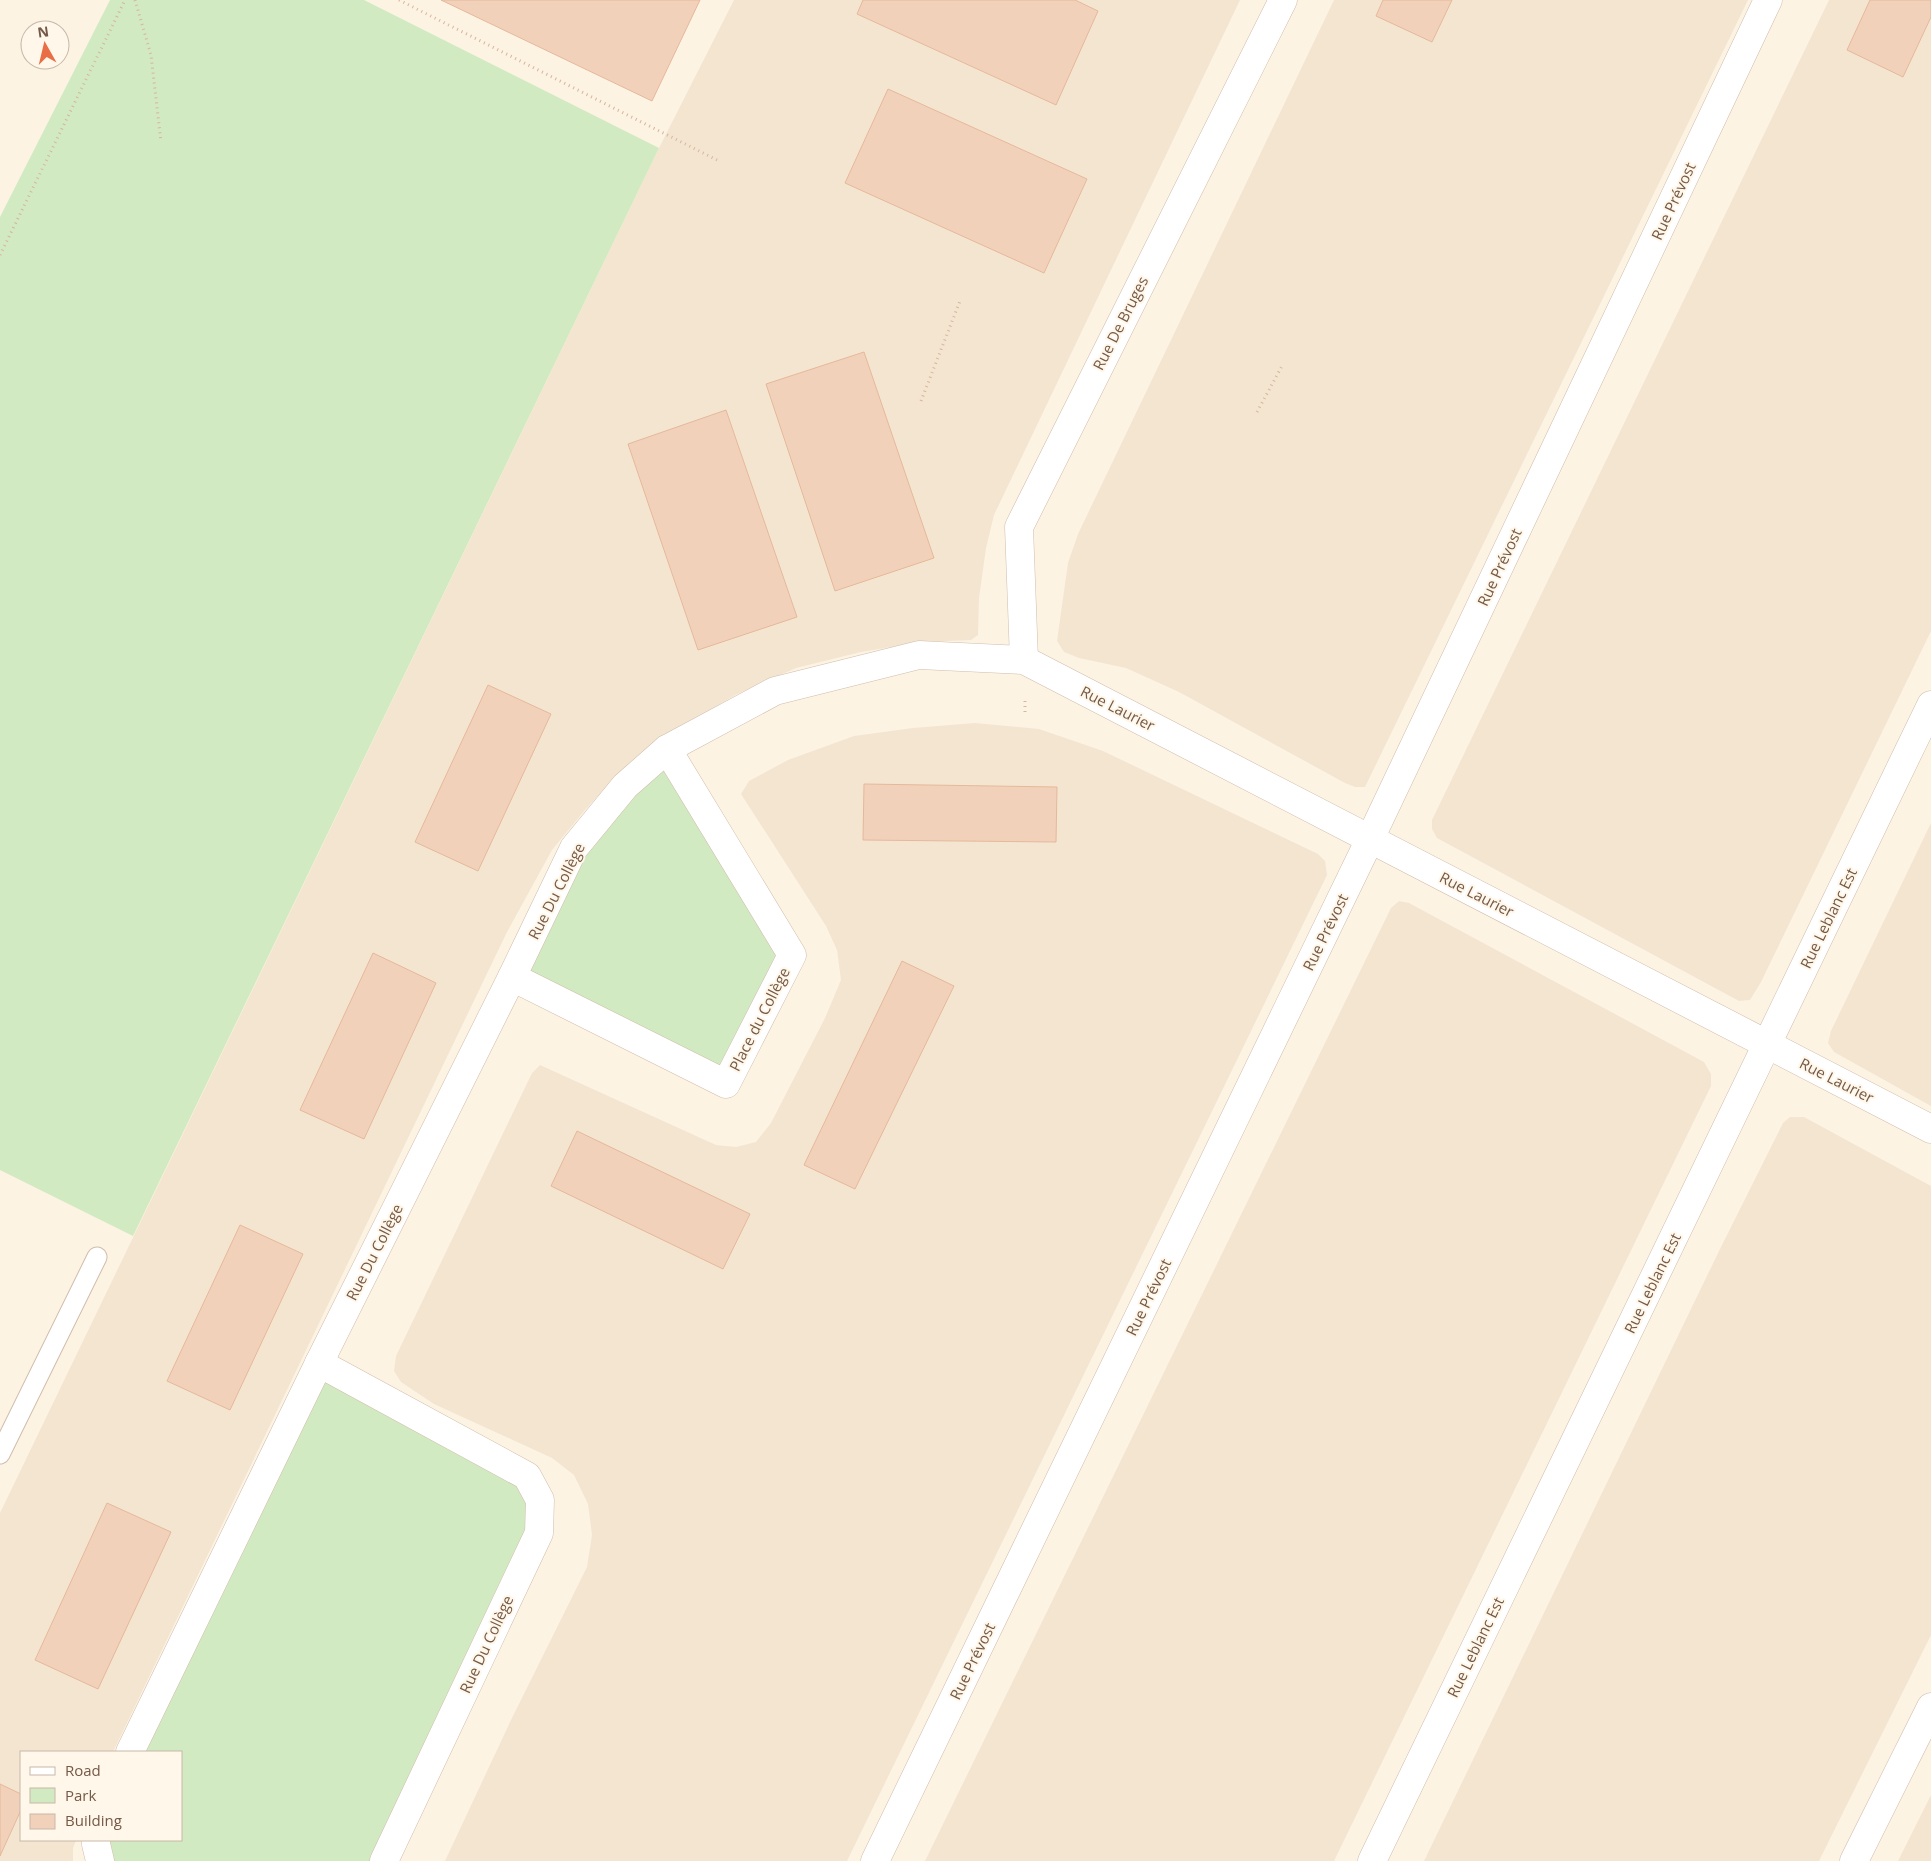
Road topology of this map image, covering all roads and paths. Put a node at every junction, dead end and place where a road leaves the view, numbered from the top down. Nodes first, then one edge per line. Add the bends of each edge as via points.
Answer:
1 (125, 0) edge
2 (135, 0) edge
3 (399, 0) edge
4 (1283, 0) edge
5 (1768, 0) edge
6 (161, 142) dead end
7 (717, 160) dead end
8 (0, 255) edge
9 (960, 301) dead end
10 (1282, 366) dead end
11 (921, 401) dead end
12 (1257, 412) dead end
13 (1024, 660) junction
14 (1931, 705) edge
15 (667, 749) junction
16 (1370, 839) junction
17 (512, 978) junction
18 (1767, 1044) junction
19 (1931, 1129) edge
20 (97, 1257) dead end
21 (319, 1362) junction
22 (0, 1454) edge
23 (1931, 1707) edge
24 (130, 1751) edge
25 (96, 1841) edge
26 (100, 1861) edge
27 (384, 1861) edge
28 (875, 1861) edge
29 (1372, 1861) edge
30 (1854, 1861) edge

1 - 8 path
2 - 6 path via 151,55
3 - 7 path
4 - 13 street, Rue De Bruges via 1019,527
5 - 16 street, Rue Prévost
9 - 11 path
10 - 12 path
13 - 15 street, Rue Du Collège via 919,655 890,662 775,691
13 - 16 street, Rue Laurier
14 - 18 street, Rue Leblanc Est
15 - 17 street, Rue Du Collège via 625,786 574,848
15 - 17 street, Place du Collège via 792,955 726,1084
16 - 18 street, Rue Laurier
16 - 28 street, Rue Prévost
17 - 21 street, Rue Du Collège
18 - 19 street, Rue Laurier
18 - 29 street, Rue Leblanc Est
20 - 22 lane
21 - 24 street, Rue Du Collège
21 - 27 street, Rue Du Collège via 527,1476 540,1500 539,1532
23 - 30 street
25 - 26 street

